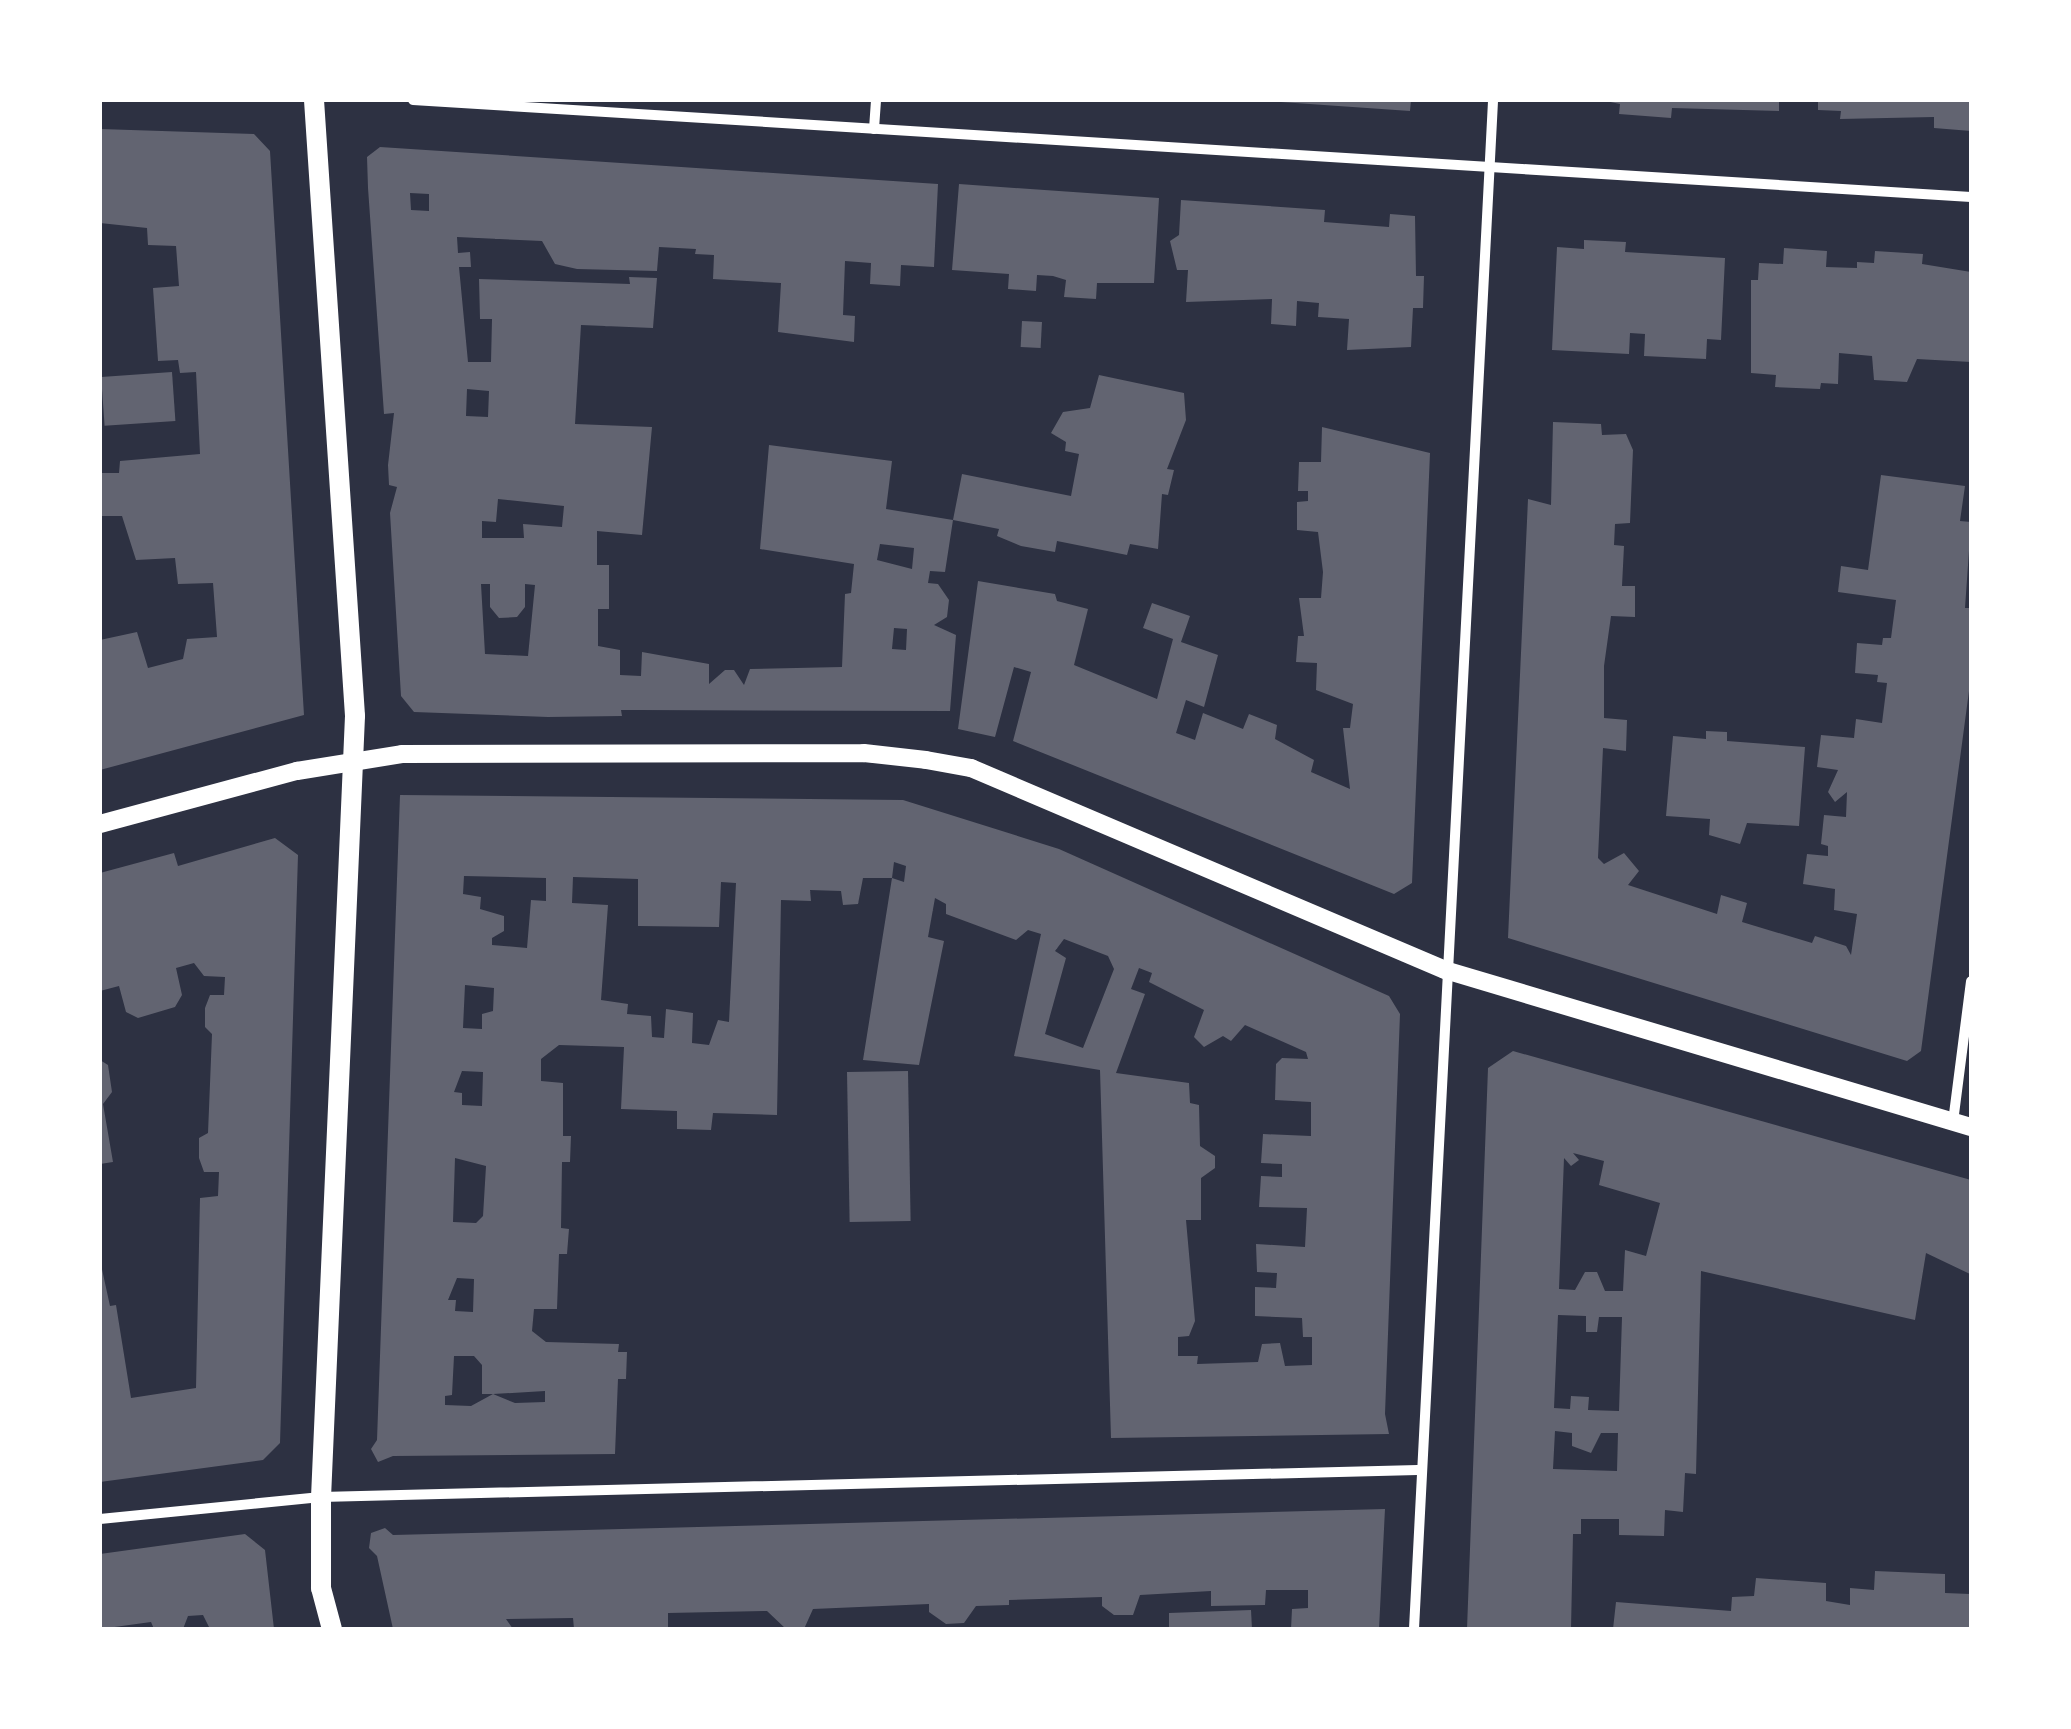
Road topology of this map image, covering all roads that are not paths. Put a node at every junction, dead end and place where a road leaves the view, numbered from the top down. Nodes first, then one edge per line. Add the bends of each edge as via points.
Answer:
1 (314, 100) edge
2 (413, 100) edge
3 (876, 100) edge
4 (1494, 100) edge
5 (874, 129) junction
6 (1490, 168) junction
7 (1971, 197) edge
8 (355, 759) junction
9 (100, 824) edge
10 (1445, 970) junction
11 (1971, 981) edge
12 (1962, 1125) edge
13 (1418, 1470) junction
14 (321, 1497) junction
15 (100, 1519) edge
16 (332, 1629) edge
17 (1414, 1629) edge

1 - 8 main road
2 - 5 street
3 - 5 street
4 - 6 street
5 - 6 street
6 - 7 street
6 - 10 street
8 - 9 street
8 - 10 street via 864,753 971,768
8 - 14 main road
10 - 12 street
10 - 13 street
11 - 12 street
13 - 14 street
13 - 17 street
14 - 15 street
14 - 16 main road via 321,1588

